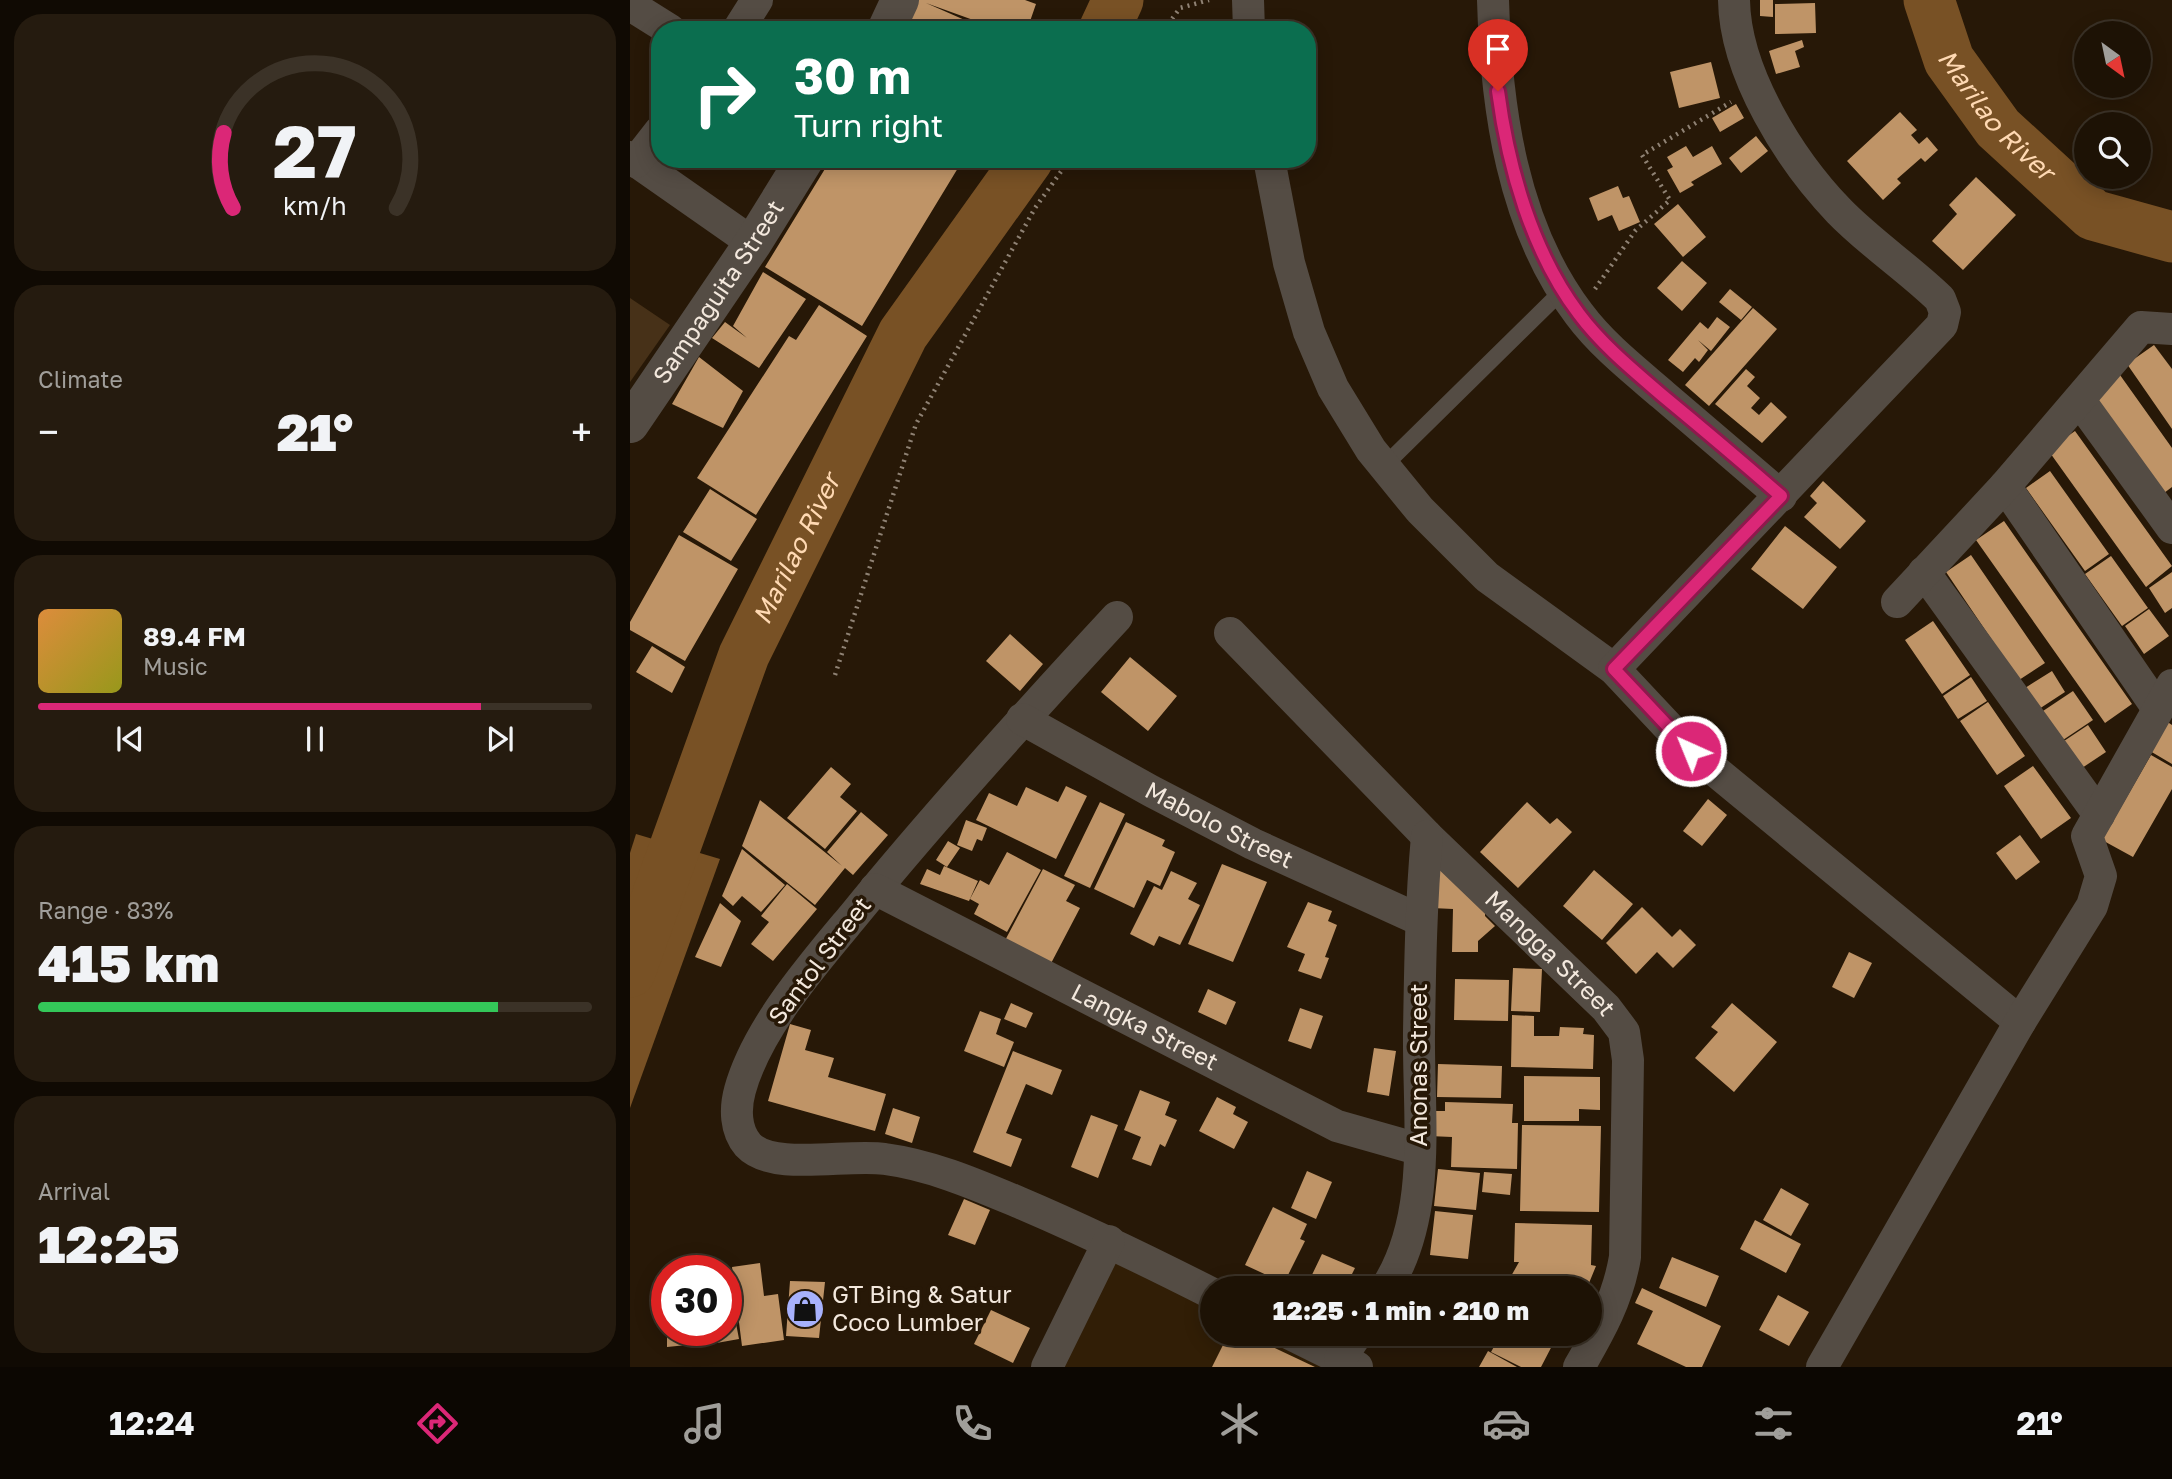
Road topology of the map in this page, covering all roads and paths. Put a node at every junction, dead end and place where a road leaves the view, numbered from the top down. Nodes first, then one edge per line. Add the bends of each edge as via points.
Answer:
1 (757, 0) edge
2 (900, 0) edge
3 (1209, 0) edge
4 (1248, 0) edge
5 (1493, 0) edge
6 (1734, 0) edge
7 (630, 5) edge
8 (656, 21) edge
9 (744, 21) edge
10 (890, 21) edge
11 (1171, 21) edge
12 (1249, 21) edge
13 (1752, 78) junction
14 (651, 141) edge
15 (633, 160) edge
16 (799, 168) edge
17 (1064, 168) edge
18 (1271, 168) edge
19 (753, 243) junction
20 (1571, 302) junction
21 (2169, 333) edge
22 (2080, 401) junction
23 (630, 424) edge
24 (1384, 466) junction
25 (2005, 486) junction
26 (1781, 496) junction
27 (2172, 528) edge
28 (1924, 572) junction
29 (1896, 603) dead end
30 (1117, 617) dead end
31 (1230, 633) dead end
32 (1614, 669) junction
33 (835, 675) dead end
34 (2165, 697) edge
35 (1022, 719) junction
36 (2099, 815) junction
37 (1427, 836) junction
38 (875, 889) junction
39 (1420, 920) junction
40 (2020, 1022) junction
41 (1418, 1149) junction
42 (1109, 1241) junction
43 (1392, 1276) edge
44 (1200, 1287) edge
45 (1314, 1346) edge
46 (1353, 1346) edge
47 (1348, 1363) edge
48 (1047, 1367) edge
49 (1579, 1367) edge
50 (1822, 1367) edge

1 - 9 street
2 - 10 street
3 - 11 path via 1181,8
4 - 12 street
5 - 20 street via 1495,66 1505,140 1551,270
6 - 13 street
7 - 8 street
13 - 20 path via 1735,99 1642,155 1670,200 1635,231
13 - 26 street via 1808,175 1841,212 1940,299 1945,312 1936,332
14 - 15 street
15 - 19 street
16 - 19 street, Sampaguita Street
17 - 33 path via 1035,208 916,425
18 - 24 street via 1289,263 1309,332 1333,388
19 - 23 street, Sampaguita Street
20 - 24 lane
20 - 26 street via 1618,357
21 - 22 street via 2141,327
22 - 25 street
22 - 27 street
24 - 32 street via 1420,510 1488,577
25 - 28 street
25 - 34 street
26 - 32 street
28 - 29 street
28 - 36 street
30 - 35 street, Santol Street
31 - 37 street, Mangga Street
32 - 40 street via 1691,751
34 - 36 street
35 - 38 street, Santol Street
35 - 39 street, Mabolo Street via 1253,844
36 - 40 street via 2087,836 2101,876 2092,906
37 - 39 street, Anonas Street
37 - 49 street, Mangga Street via 1606,1008 1624,1032 1628,1060 1625,1257 1611,1310
38 - 41 street, Langka Street via 1337,1126
38 - 42 street, Santol Street via 799,982 765,1035 740,1088 736,1109 739,1129 749,1146 783,1160 843,1156 927,1167
39 - 41 street, Anonas Street
40 - 50 street
41 - 43 street, Anonas Street via 1415,1220
42 - 44 street, Santol Street
42 - 48 street
45 - 47 street
46 - 47 street

